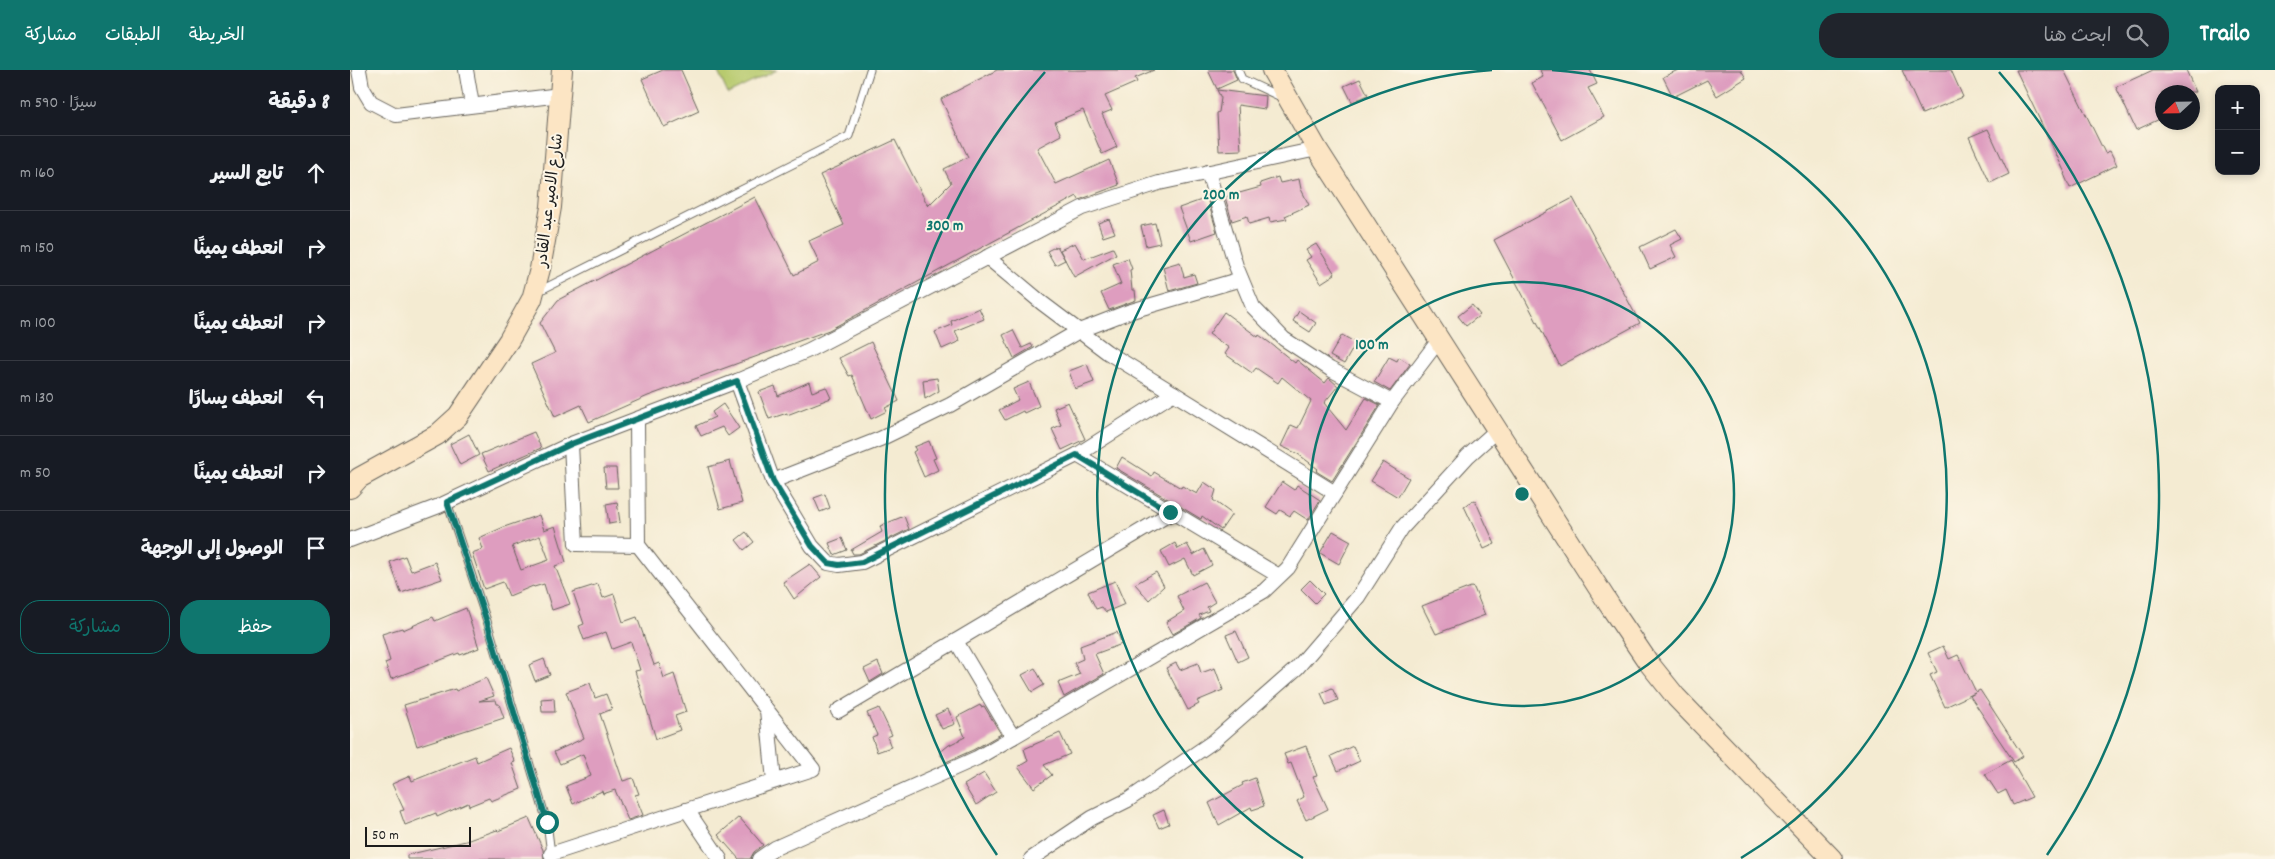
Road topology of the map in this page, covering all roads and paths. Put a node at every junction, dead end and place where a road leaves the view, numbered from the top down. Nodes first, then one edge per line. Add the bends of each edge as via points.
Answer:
1 (359, 70) edge
2 (466, 70) edge
3 (562, 70) edge
4 (870, 70) edge
5 (1238, 70) edge
6 (1272, 70) edge
7 (560, 96) junction
8 (1288, 100) junction
9 (472, 104) junction
10 (1317, 149) junction
11 (1208, 172) junction
12 (986, 257) junction
13 (1241, 279) junction
14 (534, 293) junction
15 (1079, 331) junction
16 (1439, 340) junction
17 (737, 381) junction
18 (1174, 393) junction
19 (1392, 402) junction
20 (637, 419) junction
21 (1497, 430) junction
22 (571, 444) junction
23 (1077, 455) junction
24 (773, 481) junction
25 (350, 488) edge
26 (1335, 494) junction
27 (447, 502) junction
28 (1170, 512) junction
29 (350, 540) edge
30 (638, 545) junction
31 (1279, 576) junction
32 (956, 641) junction
33 (766, 710) junction
34 (838, 711) dead end
35 (1013, 737) junction
36 (774, 782) junction
37 (687, 810) junction
38 (554, 857) edge
39 (720, 859) edge
40 (759, 859) edge
41 (1031, 859) edge
42 (1832, 859) edge

1 - 9 street via 362,87 371,102 396,115
2 - 9 street
3 - 7 main road, شارع الامير عبد القادر
4 - 14 lane via 849,136
5 - 8 lane via 1242,79
6 - 8 main road
7 - 9 street
7 - 14 main road, شارع الامير عبد القادر via 551,207
8 - 10 main road
10 - 11 street
10 - 16 main road
11 - 12 street via 1159,183 1082,208
11 - 13 street
12 - 15 street
12 - 17 street via 809,350
13 - 15 street via 1128,312
13 - 19 street via 1253,307 1284,339 1330,369
14 - 25 main road, شارع الامير عبد القادر via 509,340 458,416 437,435 359,478
15 - 18 street
15 - 24 street via 941,409 880,439
16 - 19 street
16 - 21 main road
17 - 20 street
17 - 24 street
18 - 23 street
18 - 26 street
19 - 26 street
20 - 22 street
20 - 30 street
21 - 41 street via 1468,456 1402,528 1358,598 1297,668 1214,741 1128,800 1092,818
21 - 42 main road via 1648,662 1676,697
22 - 27 street
22 - 30 street via 576,544
23 - 24 street via 862,562 839,565 828,563 812,546
23 - 28 street
26 - 31 street via 1288,568
27 - 29 street
27 - 38 lane via 487,622 547,822
28 - 31 street
28 - 32 street
30 - 33 street
31 - 35 street via 1264,591
32 - 34 street
32 - 35 street
33 - 36 street
33 - 36 street via 813,770
35 - 40 street via 977,758 775,848
36 - 37 street
37 - 38 street
37 - 39 street

